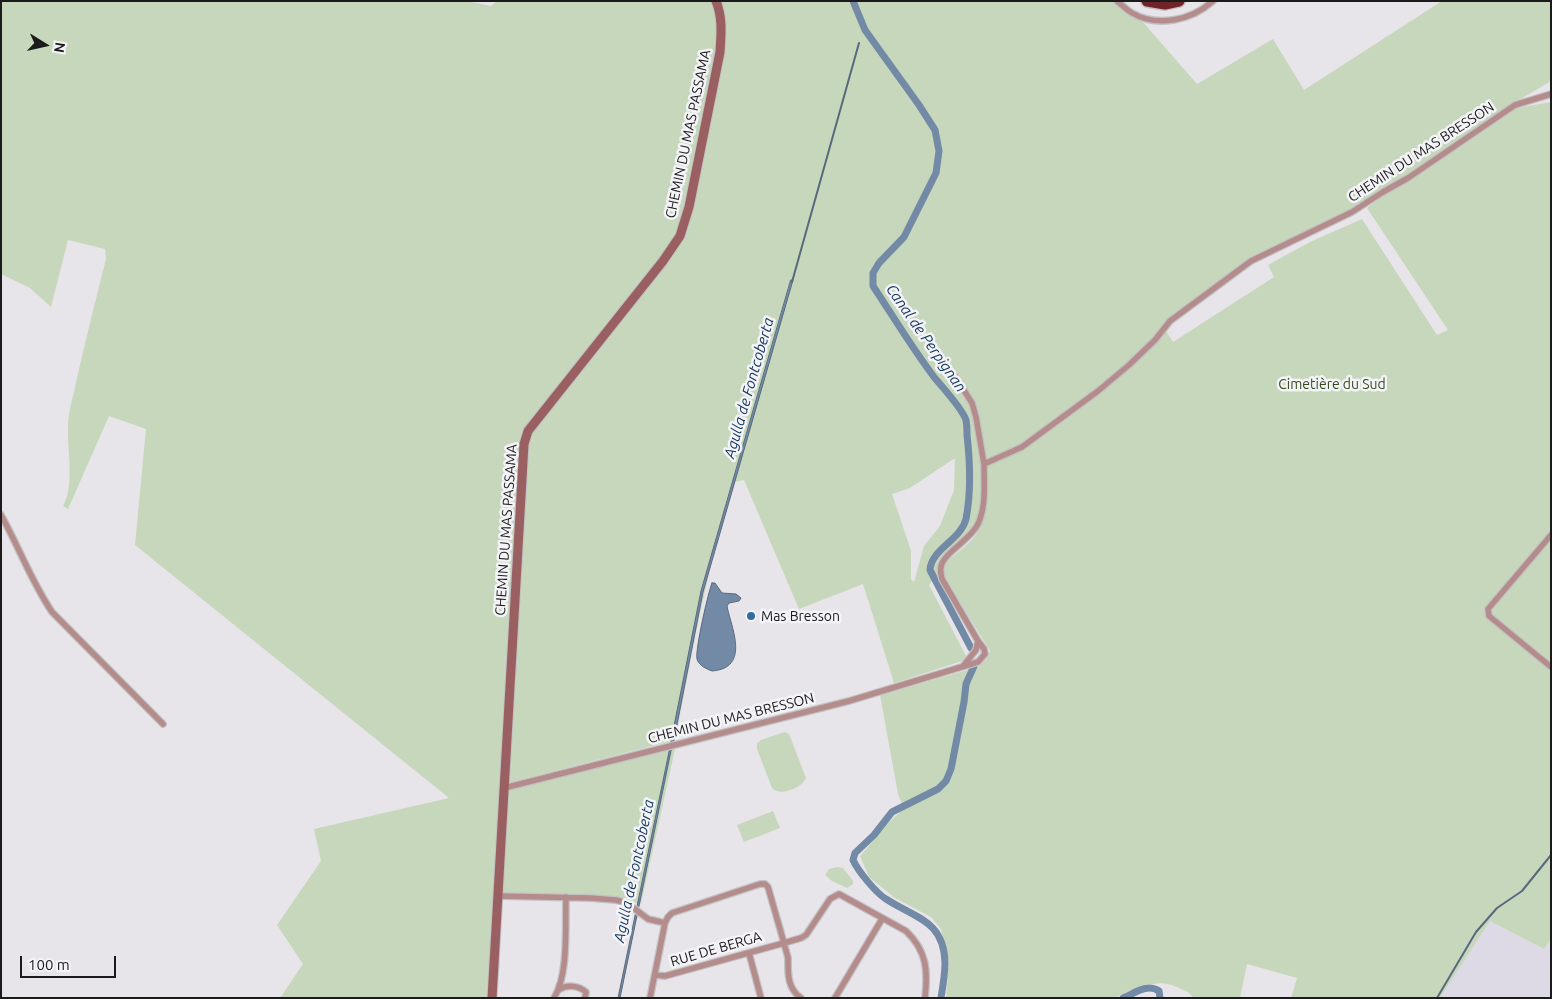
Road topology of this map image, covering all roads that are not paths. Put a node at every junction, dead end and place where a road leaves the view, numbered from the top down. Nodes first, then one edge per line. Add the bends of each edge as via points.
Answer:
1 (716, 1) edge
2 (1117, 1) edge
3 (1147, 1) edge
4 (1179, 1) edge
5 (1213, 1) edge
6 (1551, 94) edge
7 (955, 376) dead end
8 (984, 464) junction
9 (1, 515) edge
10 (1551, 535) edge
11 (978, 641) junction
12 (962, 667) junction
13 (1551, 667) edge
14 (163, 724) dead end
15 (504, 788) junction
16 (498, 896) junction
17 (566, 897) junction
18 (882, 919) junction
19 (665, 923) junction
20 (784, 943) junction
21 (749, 953) junction
22 (655, 975) junction
23 (560, 989) junction
24 (492, 998) edge
25 (554, 998) edge
26 (585, 998) edge
27 (650, 998) edge
28 (761, 998) edge
29 (801, 998) edge
30 (835, 998) edge
31 (925, 998) edge

1 - 15 street, CHEMIN DU MAS PASSAMA via 722,28 720,52 689,207 680,236 528,431 524,444
2 - 5 street via 1132,14 1151,20 1180,19 1206,8
3 - 4 highway via 1165,4
6 - 8 street, CHEMIN DU MAS BRESSON via 1515,105 1352,212 1251,261 1170,321 1130,365 1098,391 1022,447
7 - 8 street via 972,403
8 - 11 street, CHEMIN DU MAS BRESSON via 980,519 974,532 943,561 940,569 942,579
9 - 14 street via 52,612
10 - 13 street via 1488,610 1489,616
11 - 12 street via 976,650
11 - 12 street, CHEMIN DU MAS BRESSON via 985,654 978,662
12 - 15 street, CHEMIN DU MAS BRESSON via 849,701
15 - 16 street, CHEMIN DU MAS PASSAMA
16 - 17 street
16 - 24 street, CHEMIN DU MAS PASSAMA
17 - 19 street via 616,900 627,903 648,919
17 - 23 street
18 - 20 street, RUE DE BERGA via 842,895 835,895 806,935
18 - 30 street
18 - 31 street via 906,931 920,946 927,980
19 - 20 street via 672,913 765,884
19 - 22 street
20 - 21 street, RUE DE BERGA
20 - 29 street via 792,990
21 - 22 street, RUE DE BERGA via 665,976
21 - 28 street
22 - 27 street
23 - 25 street
23 - 26 street via 574,986 586,992

